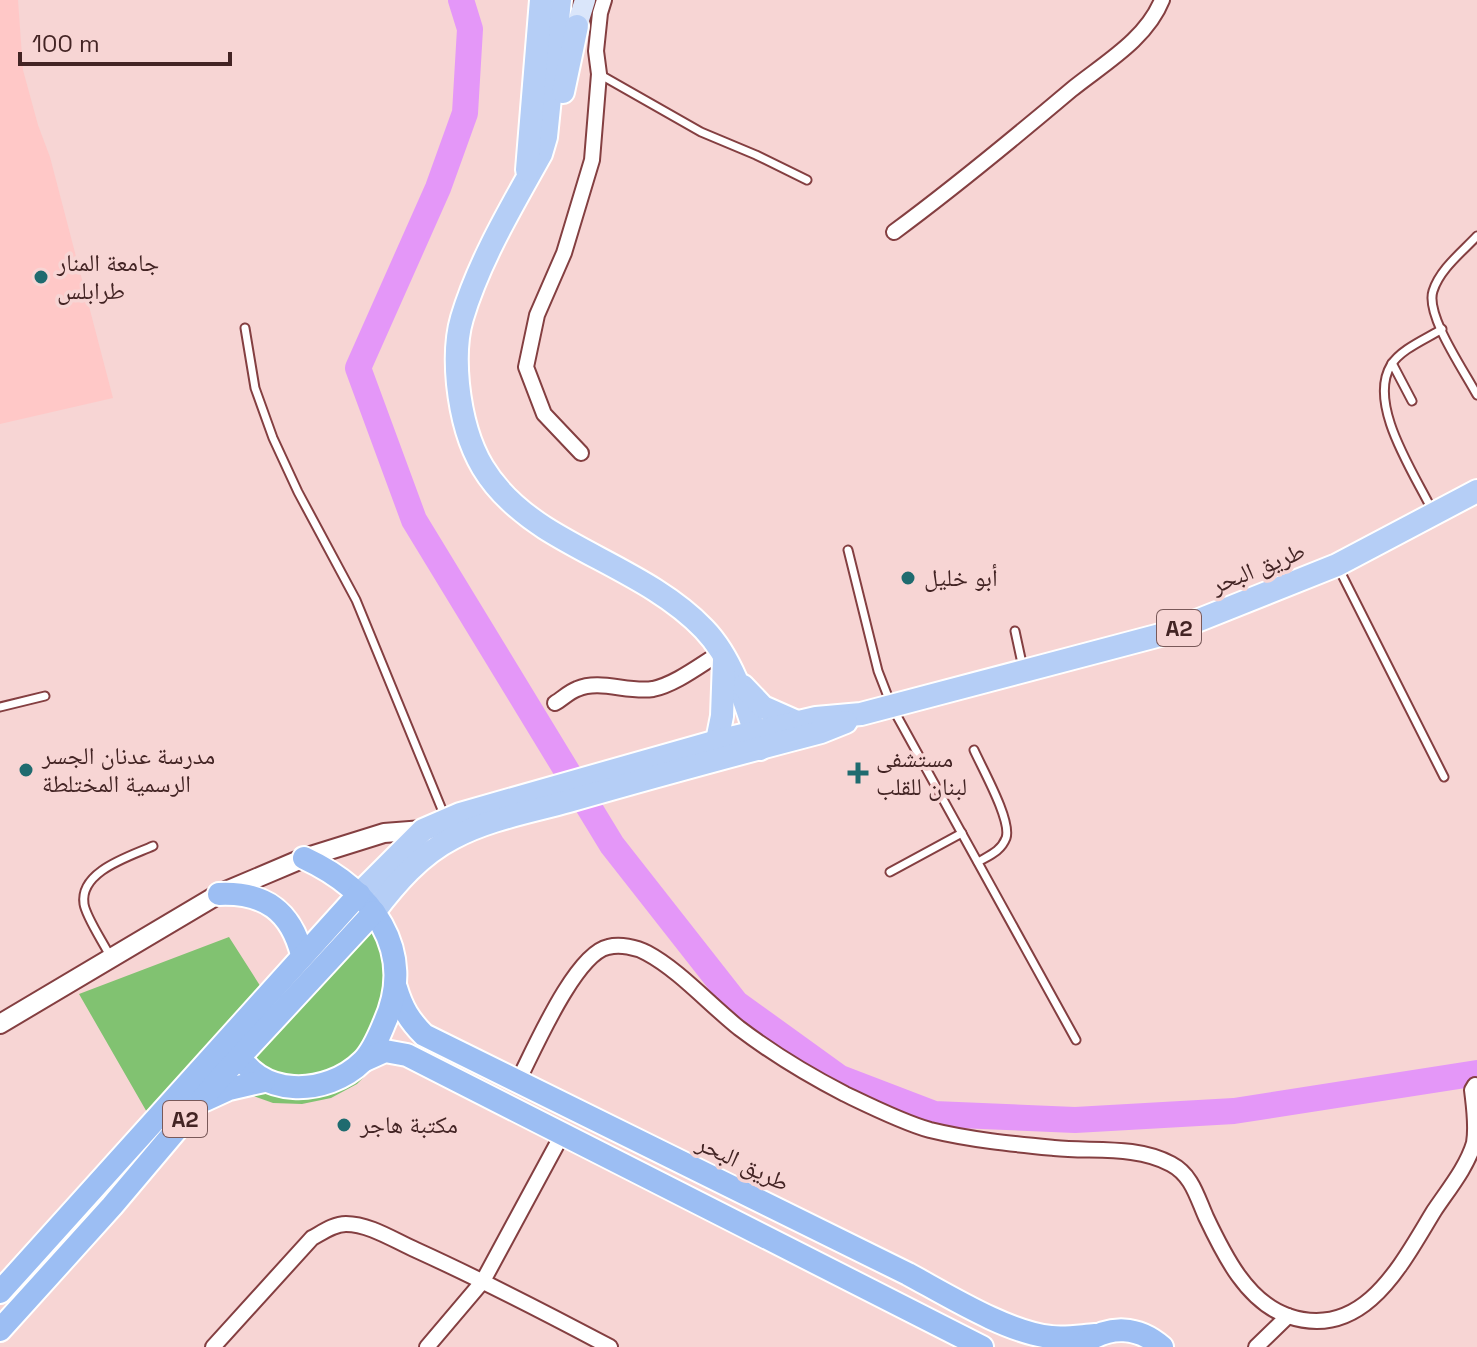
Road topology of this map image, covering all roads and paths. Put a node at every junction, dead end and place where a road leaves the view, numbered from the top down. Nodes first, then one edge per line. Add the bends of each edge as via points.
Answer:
1 (585, 0) edge
2 (604, 0) edge
3 (1162, 0) edge
4 (551, 2) edge
5 (577, 26) junction
6 (548, 37) junction
7 (599, 74) junction
8 (546, 137) junction
9 (527, 179) junction
10 (807, 180) dead end
11 (894, 232) dead end
12 (1477, 236) edge
13 (245, 328) dead end
14 (1442, 329) junction
15 (1392, 363) junction
16 (1477, 395) edge
17 (1412, 401) dead end
18 (581, 453) dead end
19 (1477, 491) edge
20 (1433, 512) junction
21 (848, 550) dead end
22 (1337, 565) junction
23 (1015, 631) dead end
24 (722, 656) junction
25 (1024, 670) junction
26 (738, 679) junction
27 (45, 696) dead end
28 (555, 703) dead end
29 (723, 704) junction
30 (0, 707) edge
31 (892, 707) junction
32 (861, 714) junction
33 (797, 722) junction
34 (757, 740) junction
35 (717, 741) junction
36 (691, 749) junction
37 (974, 750) dead end
38 (1444, 777) dead end
39 (584, 788) junction
40 (445, 819) junction
41 (423, 830) junction
42 (962, 833) junction
43 (153, 846) dead end
44 (304, 858) junction
45 (978, 862) junction
46 (890, 872) dead end
47 (219, 894) junction
48 (359, 894) junction
49 (341, 913) junction
50 (367, 920) junction
51 (302, 955) junction
52 (111, 958) junction
53 (396, 988) junction
54 (8, 1020) edge
55 (0, 1034) edge
56 (230, 1035) junction
57 (1076, 1040) dead end
58 (239, 1057) junction
59 (365, 1060) junction
60 (264, 1081) junction
61 (518, 1081) junction
62 (1475, 1085) dead end
63 (198, 1105) junction
64 (563, 1133) junction
65 (93, 1187) junction
66 (112, 1206) junction
67 (483, 1281) junction
68 (0, 1292) edge
69 (1288, 1316) junction
70 (0, 1330) edge
71 (1088, 1341) edge
72 (213, 1347) edge
73 (427, 1347) edge
74 (610, 1347) edge
75 (982, 1347) edge
76 (1162, 1347) edge
77 (1256, 1347) edge

1 - 5 main road
2 - 7 street via 596,51
3 - 11 street via 1122,50 972,175
4 - 6 main road
5 - 6 main road via 569,35
5 - 8 main road via 560,109
6 - 8 main road
6 - 9 main road
7 - 10 lane via 701,132
7 - 18 street via 592,160 564,253 537,315 526,367 544,414
8 - 9 main road
9 - 24 main road via 461,322 456,367 472,451 517,509 687,613
12 - 14 lane via 1445,271 1432,295
13 - 40 lane via 255,388 273,438 356,600
14 - 15 lane
14 - 16 lane
15 - 17 lane
15 - 20 lane via 1382,391 1386,415
19 - 20 main road, طريق البحر / A2
20 - 22 main road, طريق البحر / A2
21 - 31 lane
22 - 25 main road, طريق البحر / A2 via 1164,634
22 - 38 lane
23 - 25 lane
24 - 26 main road
24 - 28 street via 654,689 587,686
24 - 29 main road
25 - 31 main road, طريق البحر / A2
26 - 33 main road via 763,707
26 - 34 main road
27 - 30 lane
29 - 35 main road
29 - 36 main road
31 - 32 main road, طريق البحر / A2
31 - 42 lane
32 - 33 main road, طريق البحر / A2
32 - 34 main road, طريق البحر / A2 via 821,732
33 - 34 main road, طريق البحر / A2
34 - 35 main road, طريق البحر / A2
34 - 39 main road, طريق البحر / A2
35 - 36 main road, طريق البحر / A2
36 - 39 main road, طريق البحر / A2
37 - 45 lane via 1008,835 998,851
39 - 40 main road, طريق البحر / A2
39 - 50 main road, طريق البحر / A2 via 452,838 402,877
40 - 41 main road, طريق البحر / A2
41 - 44 street via 384,833
41 - 48 main road, طريق البحر / A2
42 - 45 lane
42 - 46 lane
43 - 52 lane via 108,867 87,888 84,904
44 - 47 street
44 - 48 highway
45 - 57 lane
47 - 51 highway via 238,893 274,907 293,928
47 - 52 street
48 - 49 highway, طريق البحر / A2
48 - 50 highway
49 - 50 highway
49 - 51 highway, طريق البحر / A2
50 - 53 highway, طريق البحر via 385,930
50 - 58 highway, A2
51 - 56 highway, طريق البحر / A2
52 - 54 street
53 - 59 highway, طريق البحر
53 - 61 highway, طريق البحر via 401,1006 424,1035
54 - 55 street
56 - 58 highway
56 - 65 highway, A2
58 - 60 highway
58 - 63 highway, A2
59 - 60 highway via 317,1085 285,1087
59 - 64 highway via 385,1051 407,1055
60 - 63 highway via 229,1089
61 - 69 street via 575,973 606,947 646,952 793,1065 927,1129 996,1142 1143,1153 1173,1164 1190,1179 1246,1286 1268,1307
61 - 71 highway, طريق البحر via 980,1312 1035,1334
62 - 69 street via 1476,1129 1470,1153 1383,1290 1339,1318 1310,1321
63 - 66 highway, A2
64 - 67 street
64 - 75 highway
65 - 66 highway
65 - 68 highway, A2
66 - 70 highway, A2
67 - 72 street via 379,1233 344,1224 304,1246
67 - 73 street
67 - 74 street
69 - 77 street
71 - 76 highway, طريق البحر via 1113,1330 1132,1330

